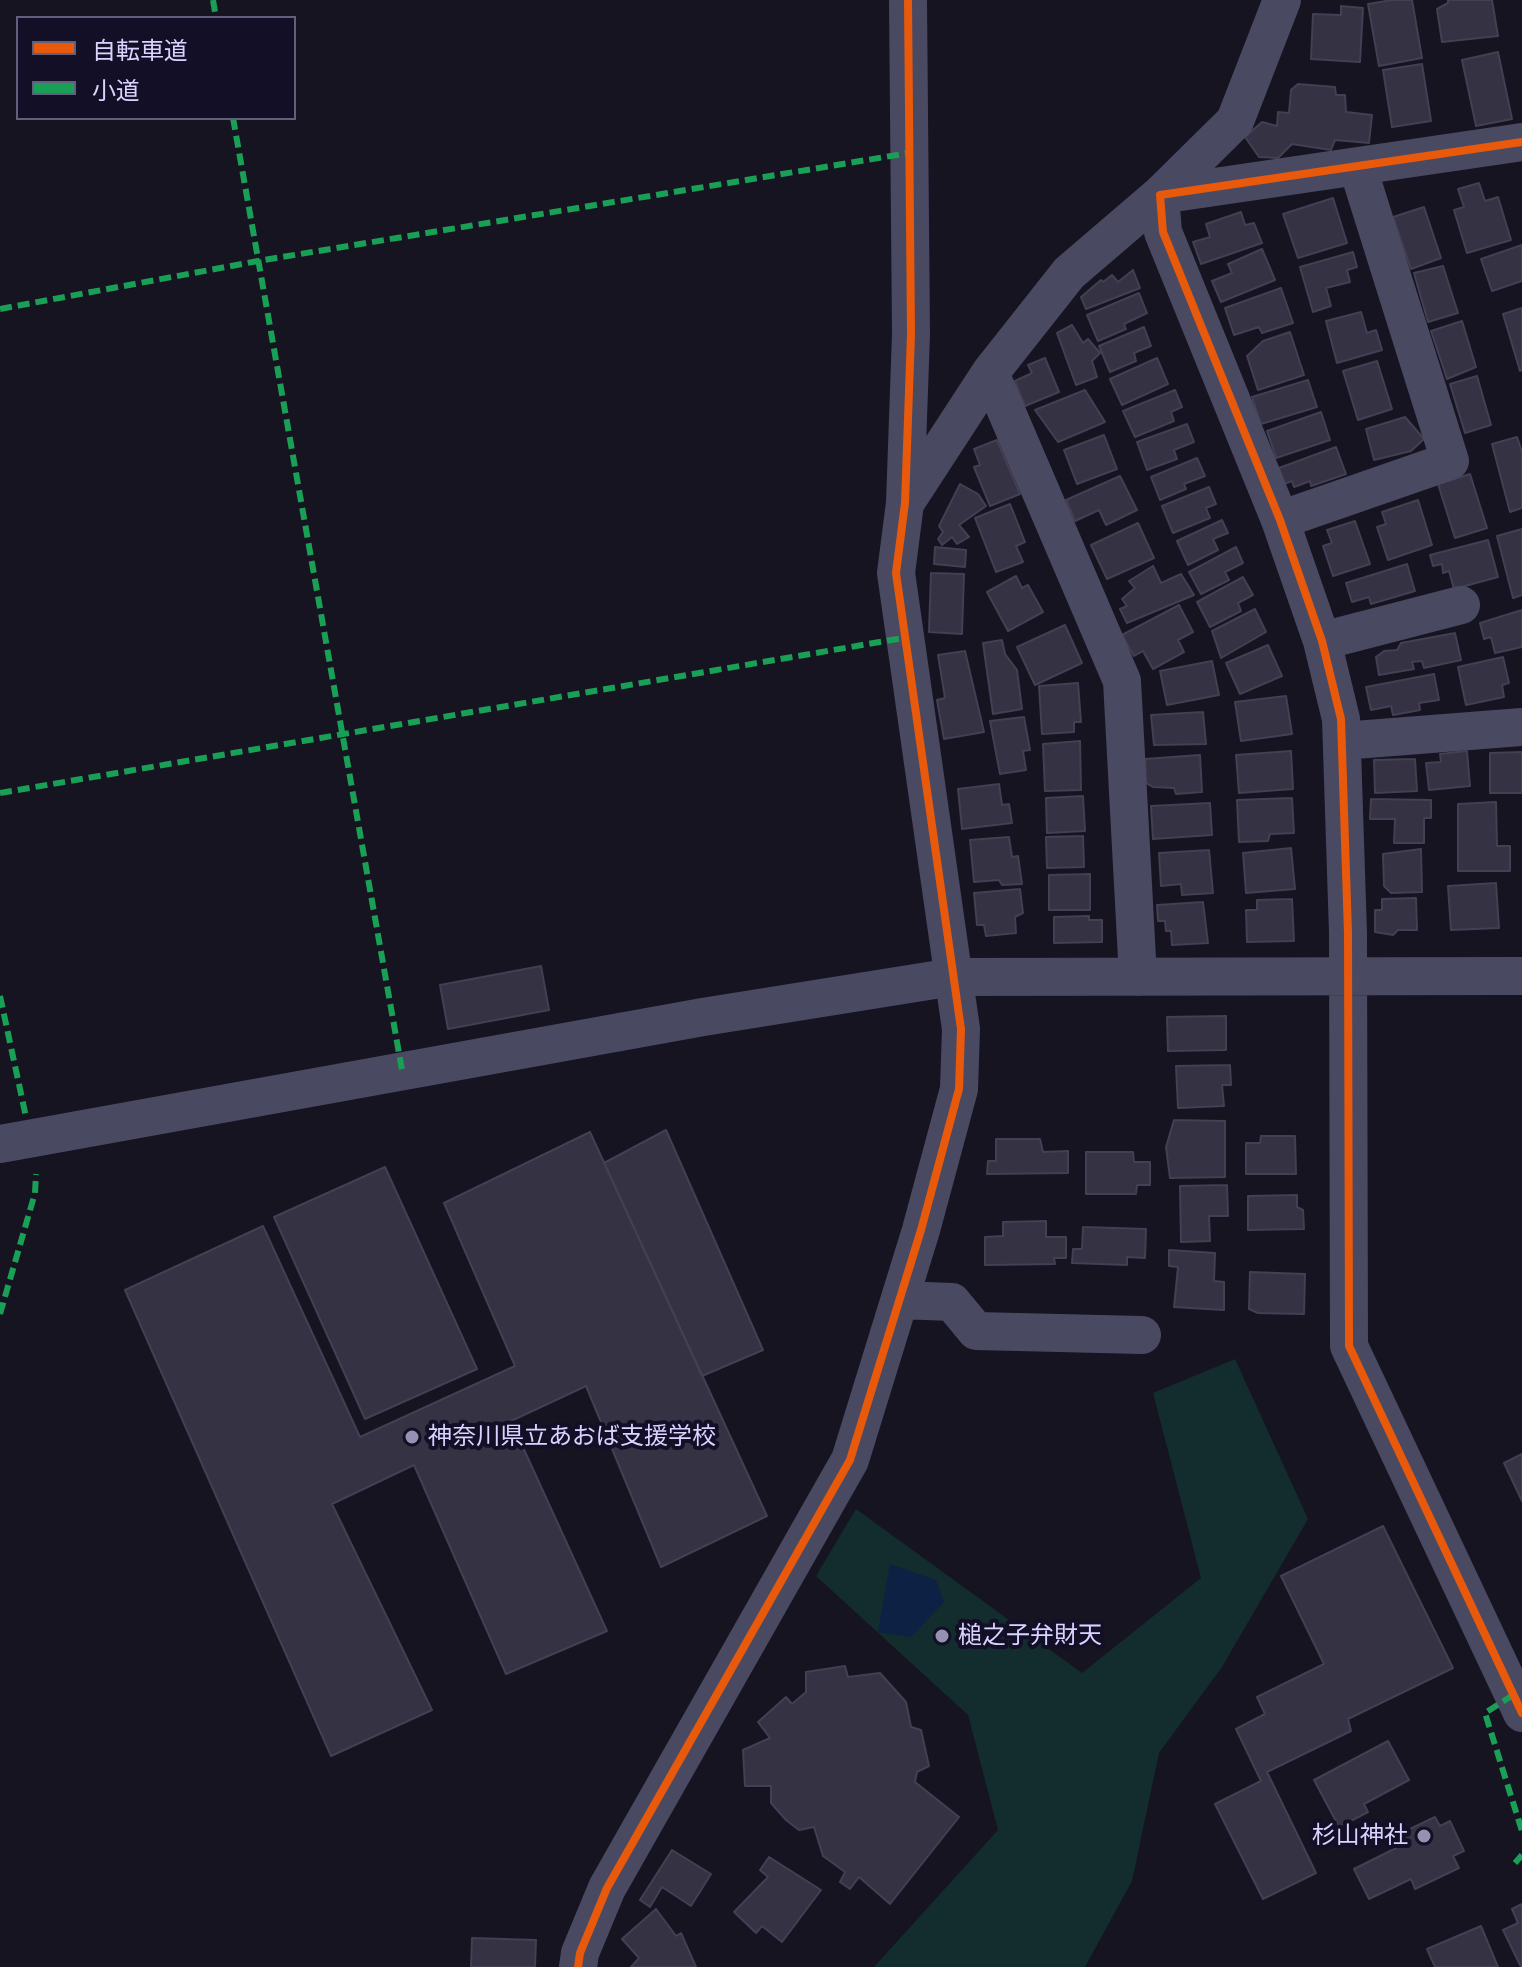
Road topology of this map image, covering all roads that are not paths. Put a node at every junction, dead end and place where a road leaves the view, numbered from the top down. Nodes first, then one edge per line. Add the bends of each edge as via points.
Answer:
1 (908, 0) edge
2 (1282, 0) edge
3 (1522, 142) edge
4 (1358, 168) junction
5 (1160, 195) junction
6 (990, 373) junction
7 (905, 503) junction
8 (1280, 520) junction
9 (1461, 605) dead end
10 (1322, 641) junction
11 (1522, 727) edge
12 (1342, 741) junction
13 (1347, 976) junction
14 (1522, 976) edge
15 (953, 977) junction
16 (1138, 977) junction
17 (6, 1143) edge
18 (900, 1300) junction
19 (1142, 1335) dead end
20 (1522, 1713) edge
21 (578, 1967) edge

1 - 7 street via 911,334
2 - 5 street via 1235,121
3 - 4 street
4 - 5 street
4 - 8 street via 1450,461
5 - 6 street via 1069,273
5 - 8 street via 1163,232
6 - 7 street
6 - 16 street via 1122,681
7 - 15 street via 896,573
8 - 10 street
9 - 10 street
10 - 12 street
11 - 12 street
12 - 13 street
13 - 14 street
13 - 16 street
13 - 20 street via 1349,1346
15 - 16 street
15 - 17 street via 688,1019
15 - 18 street via 961,1029 959,1089
18 - 19 street via 952,1302 976,1331
18 - 21 street via 850,1460 607,1888

